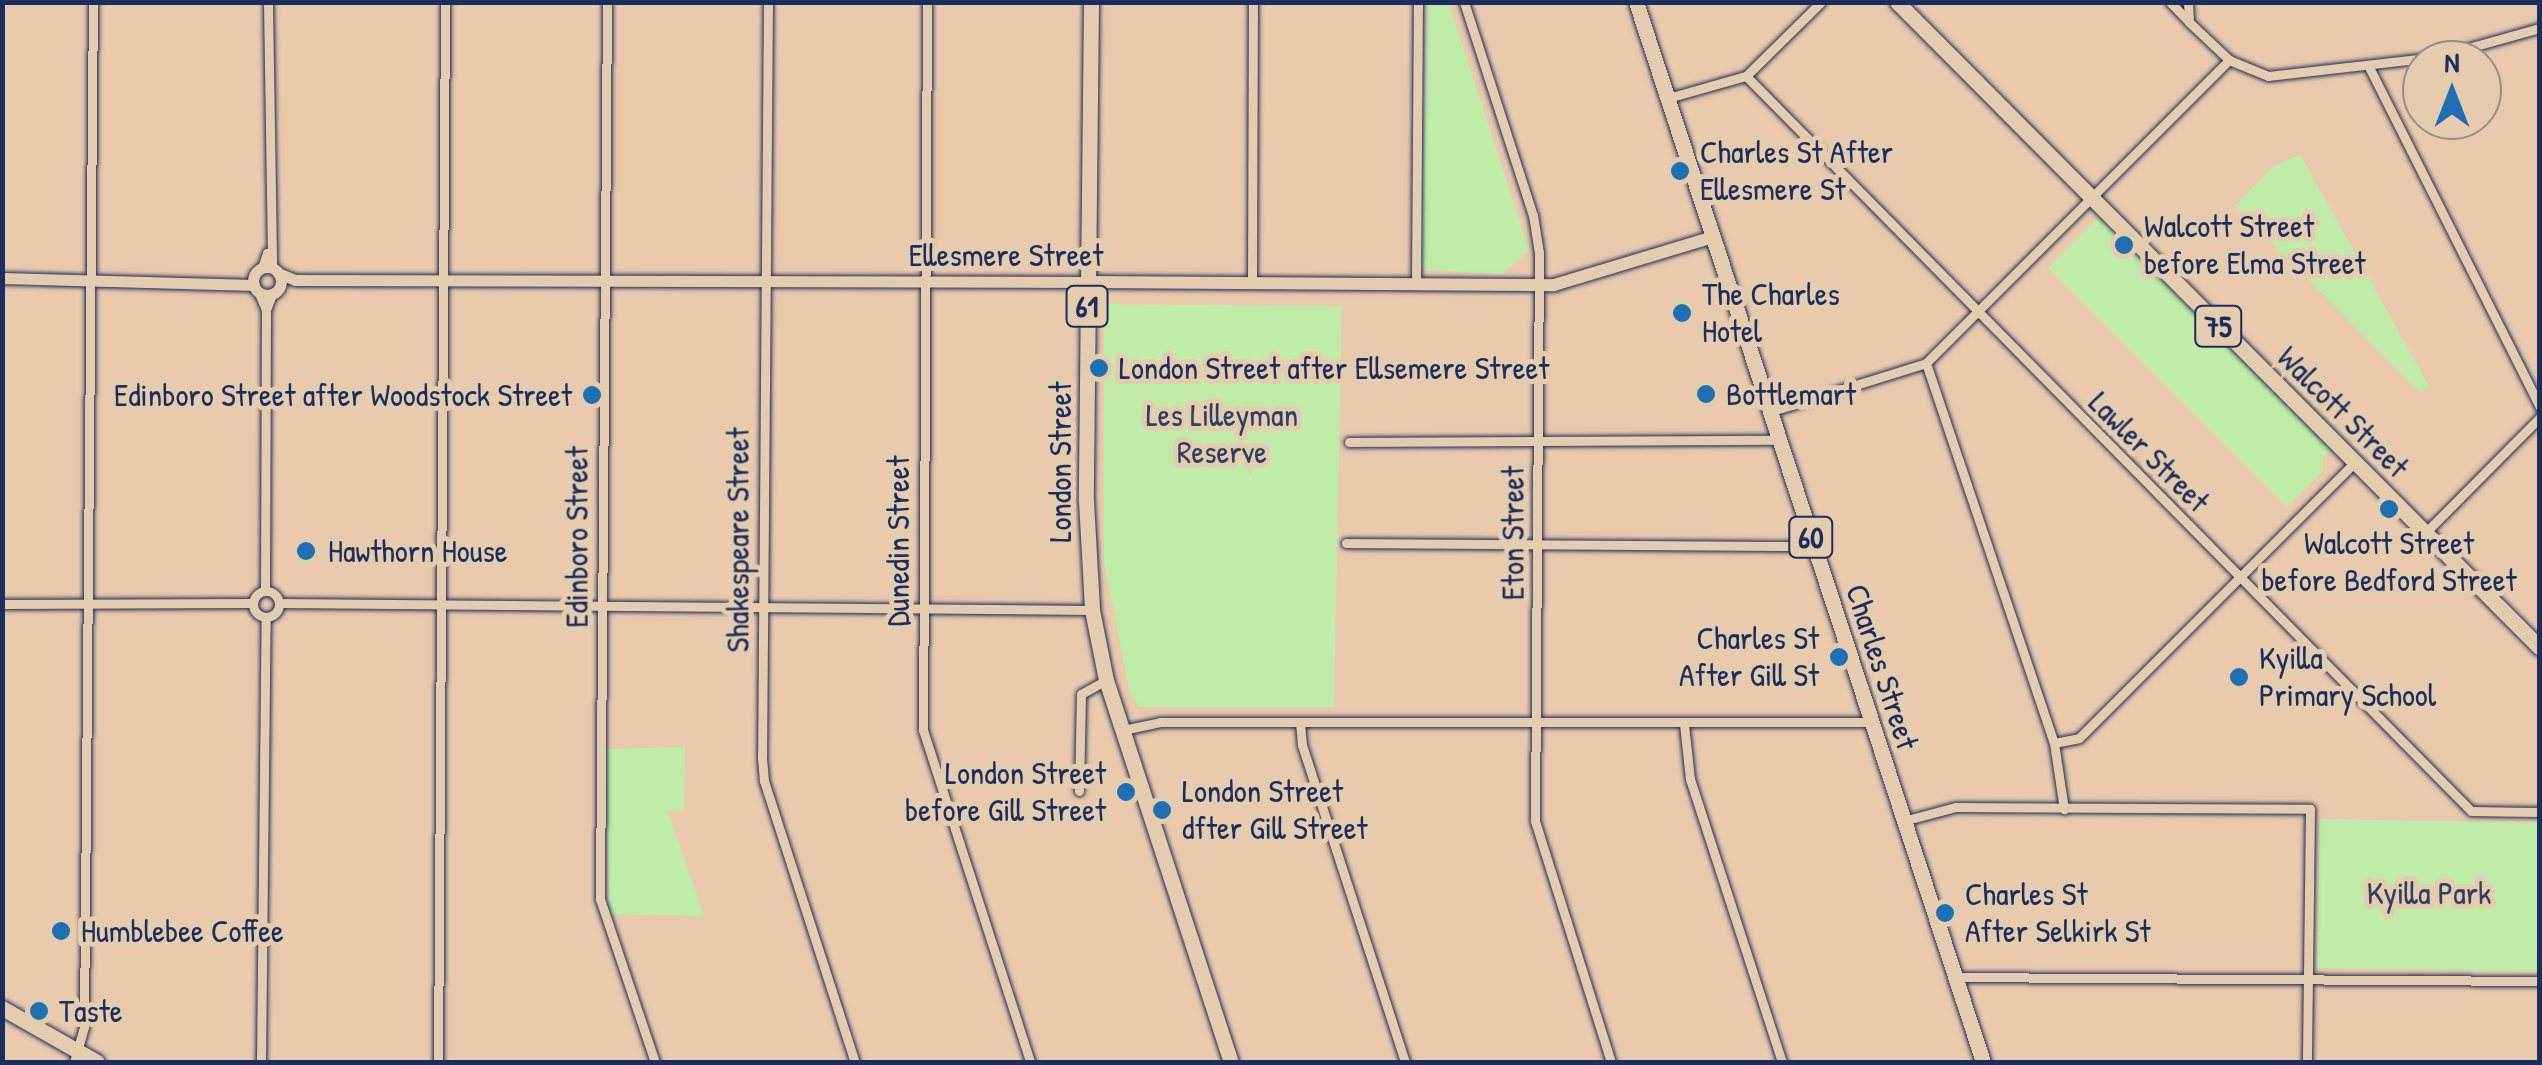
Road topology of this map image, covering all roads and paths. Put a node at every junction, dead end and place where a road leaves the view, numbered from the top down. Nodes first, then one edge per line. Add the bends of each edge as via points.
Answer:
1 (93, 2) edge
2 (268, 2) edge
3 (445, 2) edge
4 (607, 2) edge
5 (768, 2) edge
6 (927, 2) edge
7 (1091, 2) edge
8 (1254, 2) edge
9 (1418, 2) edge
10 (1464, 2) edge
11 (1636, 2) edge
12 (1821, 2) edge
13 (1897, 2) edge
14 (2170, 2) edge
15 (2188, 2) edge
16 (2189, 22) junction
17 (2540, 28) edge
18 (2230, 60) junction
19 (2368, 67) junction
20 (1746, 76) junction
21 (1668, 98) junction
22 (2094, 199) junction
23 (1710, 238) junction
24 (263, 277) junction
25 (2, 278) edge
26 (92, 278) junction
27 (295, 280) junction
28 (443, 280) junction
29 (1252, 281) junction
30 (605, 282) junction
31 (765, 282) junction
32 (1088, 282) junction
33 (1416, 282) junction
34 (924, 283) junction
35 (1538, 285) junction
36 (276, 291) junction
37 (266, 310) junction
38 (1977, 313) junction
39 (1926, 363) junction
40 (2540, 407) edge
41 (1769, 412) junction
42 (2540, 417) edge
43 (1778, 440) junction
44 (1538, 441) junction
45 (1349, 442) dead end
46 (2355, 462) junction
47 (2425, 533) junction
48 (1346, 543) dead end
49 (1537, 544) junction
50 (1813, 546) junction
51 (2236, 575) junction
52 (265, 591) junction
53 (252, 602) junction
54 (279, 603) junction
55 (2, 604) edge
56 (442, 604) junction
57 (87, 605) junction
58 (602, 607) junction
59 (763, 608) junction
60 (1092, 610) junction
61 (923, 611) junction
62 (266, 618) junction
63 (2540, 648) edge
64 (1106, 680) junction
65 (1300, 722) junction
66 (1871, 722) junction
67 (1536, 723) junction
68 (1684, 724) junction
69 (1123, 730) junction
70 (2054, 743) junction
71 (1080, 792) dead end
72 (2064, 809) junction
73 (2540, 812) edge
74 (1903, 822) junction
75 (1955, 976) junction
76 (2308, 981) junction
77 (2540, 981) edge
78 (2, 1008) edge
79 (76, 1057) edge
80 (97, 1062) edge
81 (261, 1062) edge
82 (438, 1062) edge
83 (654, 1062) edge
84 (855, 1062) edge
85 (1030, 1062) edge
86 (1231, 1062) edge
87 (1405, 1062) edge
88 (1611, 1062) edge
89 (1782, 1062) edge
90 (1983, 1062) edge
91 (2307, 1062) edge

1 - 26 street
2 - 24 street
3 - 28 street
4 - 30 street, Edinboro Street
5 - 31 street, Shakespeare Street
6 - 34 street, Dunedin Street
7 - 32 main road, London Street / 61
8 - 29 street
9 - 33 street
10 - 35 street, Eton Street via 1534,215
11 - 21 main road, Charles Street / 60
12 - 20 street
13 - 22 main road, Walcott Street / 75
14 - 16 street
15 - 16 street
16 - 18 street
17 - 19 street
18 - 19 street via 2268,76
18 - 22 street
19 - 40 street
20 - 21 street
20 - 38 street, Lawler Street
21 - 23 main road, Charles Street / 60
22 - 38 street
22 - 46 main road, Walcott Street / 75
23 - 35 main road, Ellesmere Street via 1614,271
23 - 41 main road, Charles Street / 60
24 - 26 street
24 - 27 street, Ellesmere Street
24 - 36 street
24 - 36 street
24 - 37 street
25 - 26 street
26 - 57 street
27 - 28 street, Ellesmere Street
27 - 36 street, Ellesmere Street
28 - 30 street, Ellesmere Street
28 - 56 street
29 - 32 main road, Ellesmere Street
29 - 33 main road, Ellesmere Street
30 - 31 street, Ellesmere Street
30 - 58 street, Edinboro Street
31 - 34 street, Ellesmere Street
31 - 59 street, Shakespeare Street
32 - 34 street, Ellesmere Street
32 - 60 main road, London Street / 61
33 - 35 main road, Ellesmere Street
34 - 61 street, Dunedin Street
35 - 44 street, Eton Street
36 - 37 street
37 - 52 street
38 - 39 street
38 - 51 street, Lawler Street
39 - 41 street
39 - 70 street
41 - 43 main road, Charles Street / 60
42 - 47 street
43 - 44 street
43 - 50 main road, Charles Street / 60
44 - 45 street
44 - 49 street, Eton Street
46 - 47 main road, Walcott Street / 75
46 - 51 street
47 - 63 main road, Walcott Street / 75
48 - 49 street
49 - 50 street
49 - 67 street, Eton Street
50 - 66 main road, Charles Street / 60
51 - 70 street via 2079,738
51 - 73 street, Lawler Street via 2471,810
52 - 53 street
52 - 54 street
53 - 57 street
53 - 62 street
54 - 56 street
54 - 62 street
55 - 57 street
56 - 58 street
56 - 82 street
57 - 79 street via 84,1027
58 - 59 street
58 - 83 street, Edinboro Street via 600,899
59 - 61 street
59 - 84 street, Shakespeare Street via 764,782
60 - 61 street
60 - 64 main road, London Street / 61
61 - 85 street, Dunedin Street via 925,743
62 - 81 street
64 - 69 main road, London Street / 61
64 - 71 street via 1082,694
65 - 67 street
65 - 69 street via 1160,722
65 - 87 street via 1302,746
66 - 68 street
66 - 74 main road, Charles Street / 60
67 - 68 street
67 - 88 street, Eton Street via 1535,821
68 - 89 street via 1690,779
69 - 86 main road, London Street / 61
70 - 72 street
72 - 74 street via 1956,808
72 - 76 street via 2310,808
74 - 75 main road, Charles Street / 60
75 - 76 street
75 - 90 main road, Charles Street / 60
76 - 77 street
76 - 91 street
78 - 79 main road
79 - 80 main road

